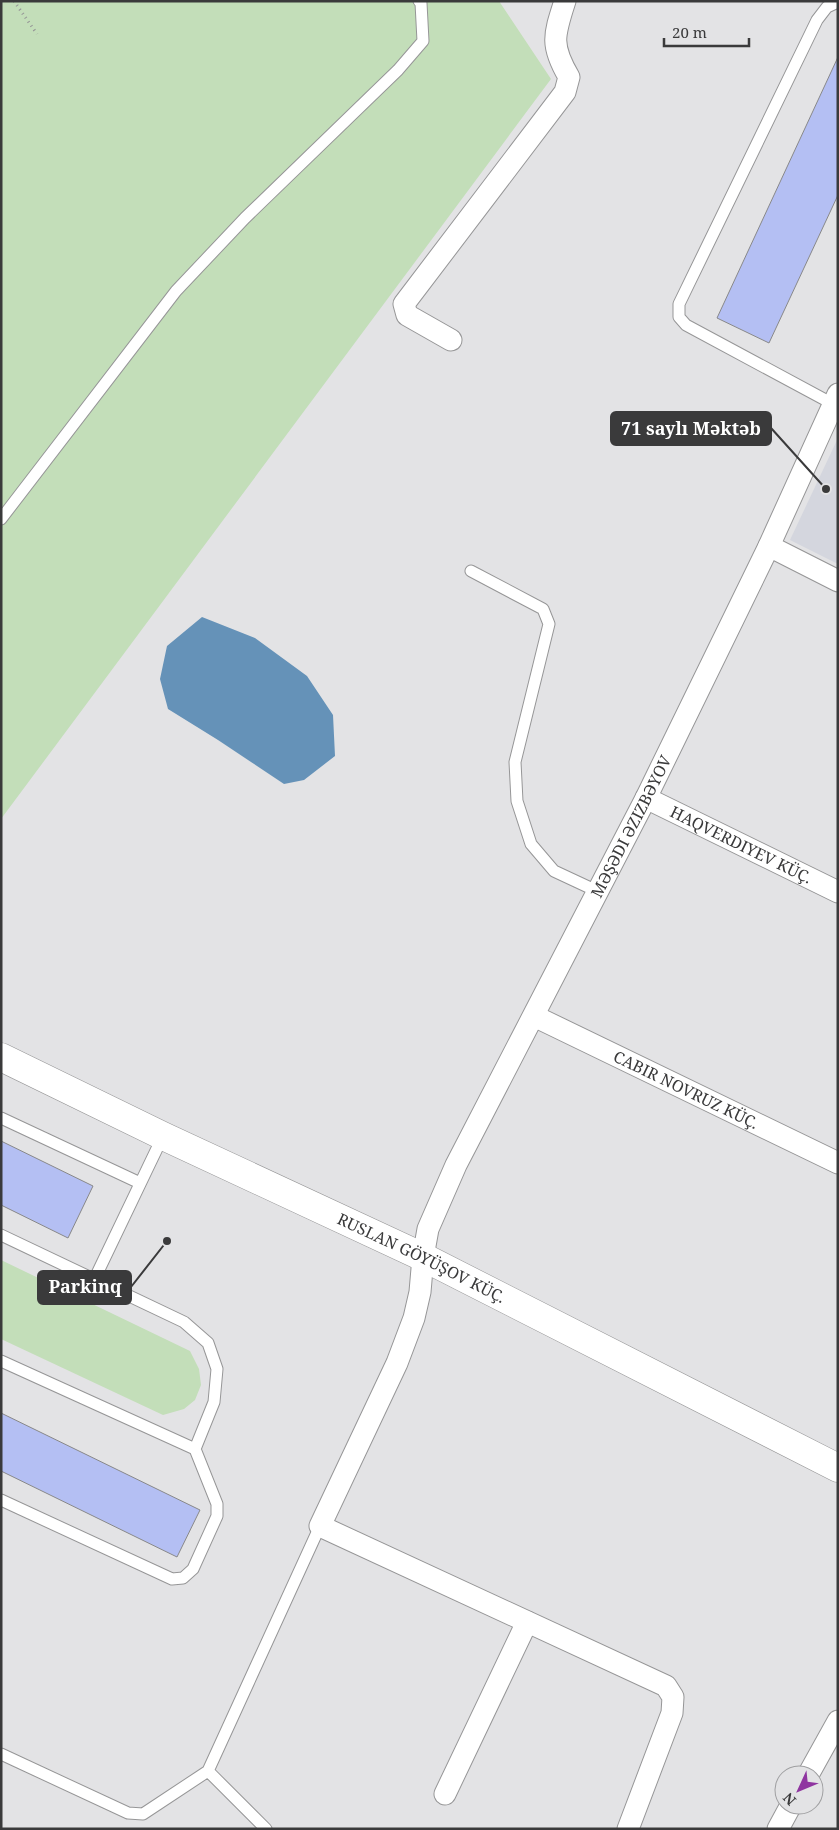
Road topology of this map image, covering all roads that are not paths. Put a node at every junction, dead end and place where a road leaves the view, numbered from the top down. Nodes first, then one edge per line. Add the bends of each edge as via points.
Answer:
1 (419, 1) edge
2 (565, 1) edge
3 (838, 2) edge
4 (452, 340) dead end
5 (835, 399) edge
6 (1, 519) edge
7 (769, 546) junction
8 (471, 571) dead end
9 (838, 581) edge
10 (646, 798) junction
11 (599, 892) junction
12 (838, 892) edge
13 (534, 1016) junction
14 (1, 1056) edge
15 (1, 1118) edge
16 (163, 1136) junction
17 (838, 1163) edge
18 (140, 1184) junction
19 (1, 1235) edge
20 (423, 1257) junction
21 (95, 1278) junction
22 (1, 1361) edge
23 (195, 1449) junction
24 (838, 1468) edge
25 (1, 1500) edge
26 (320, 1526) junction
27 (527, 1622) junction
28 (838, 1721) edge
29 (1, 1754) edge
30 (814, 1765) edge
31 (208, 1770) junction
32 (445, 1794) dead end
33 (786, 1815) edge
34 (266, 1829) edge
35 (628, 1829) edge
36 (778, 1829) edge

1 - 6 lane via 422,41 398,70 244,218 176,291
2 - 4 street via 555,37 559,59 570,77 565,92 404,304 407,315
3 - 5 lane via 827,7 817,20 678,304 679,317 686,325
5 - 7 street, MƏŞƏDI ƏZIZBƏYOV
7 - 9 street
7 - 10 street, MƏŞƏDI ƏZIZBƏYOV
8 - 11 lane via 543,609 549,624 514,762 517,801 531,844 554,871
10 - 11 street, MƏŞƏDI ƏZIZBƏYOV
10 - 12 street, HAQVERDIYEV KÜÇ.
11 - 13 street, MƏŞƏDI ƏZIZBƏYOV
13 - 17 street, CABIR NOVRUZ KÜÇ.
13 - 20 street, MƏŞƏDI ƏZIZBƏYOV via 456,1165 428,1229
14 - 16 street, RUSLAN GÖYÜŞOV KÜÇ.
15 - 18 lane
16 - 18 lane
16 - 20 street, RUSLAN GÖYÜŞOV KÜÇ.
18 - 21 lane
19 - 21 lane
20 - 24 street, RUSLAN GÖYÜŞOV KÜÇ.
20 - 26 street, MƏŞƏDI ƏZIZBƏYOV via 414,1318 397,1363
21 - 23 lane via 184,1322 208,1343 218,1369 214,1402
22 - 23 lane
23 - 25 lane via 217,1504 217,1516 193,1569 183,1578 172,1579
26 - 27 street
26 - 31 lane
27 - 32 street
27 - 35 street via 666,1686 672,1697 672,1712
28 - 30 street
29 - 31 lane via 128,1813 143,1814
31 - 34 lane
33 - 36 street

